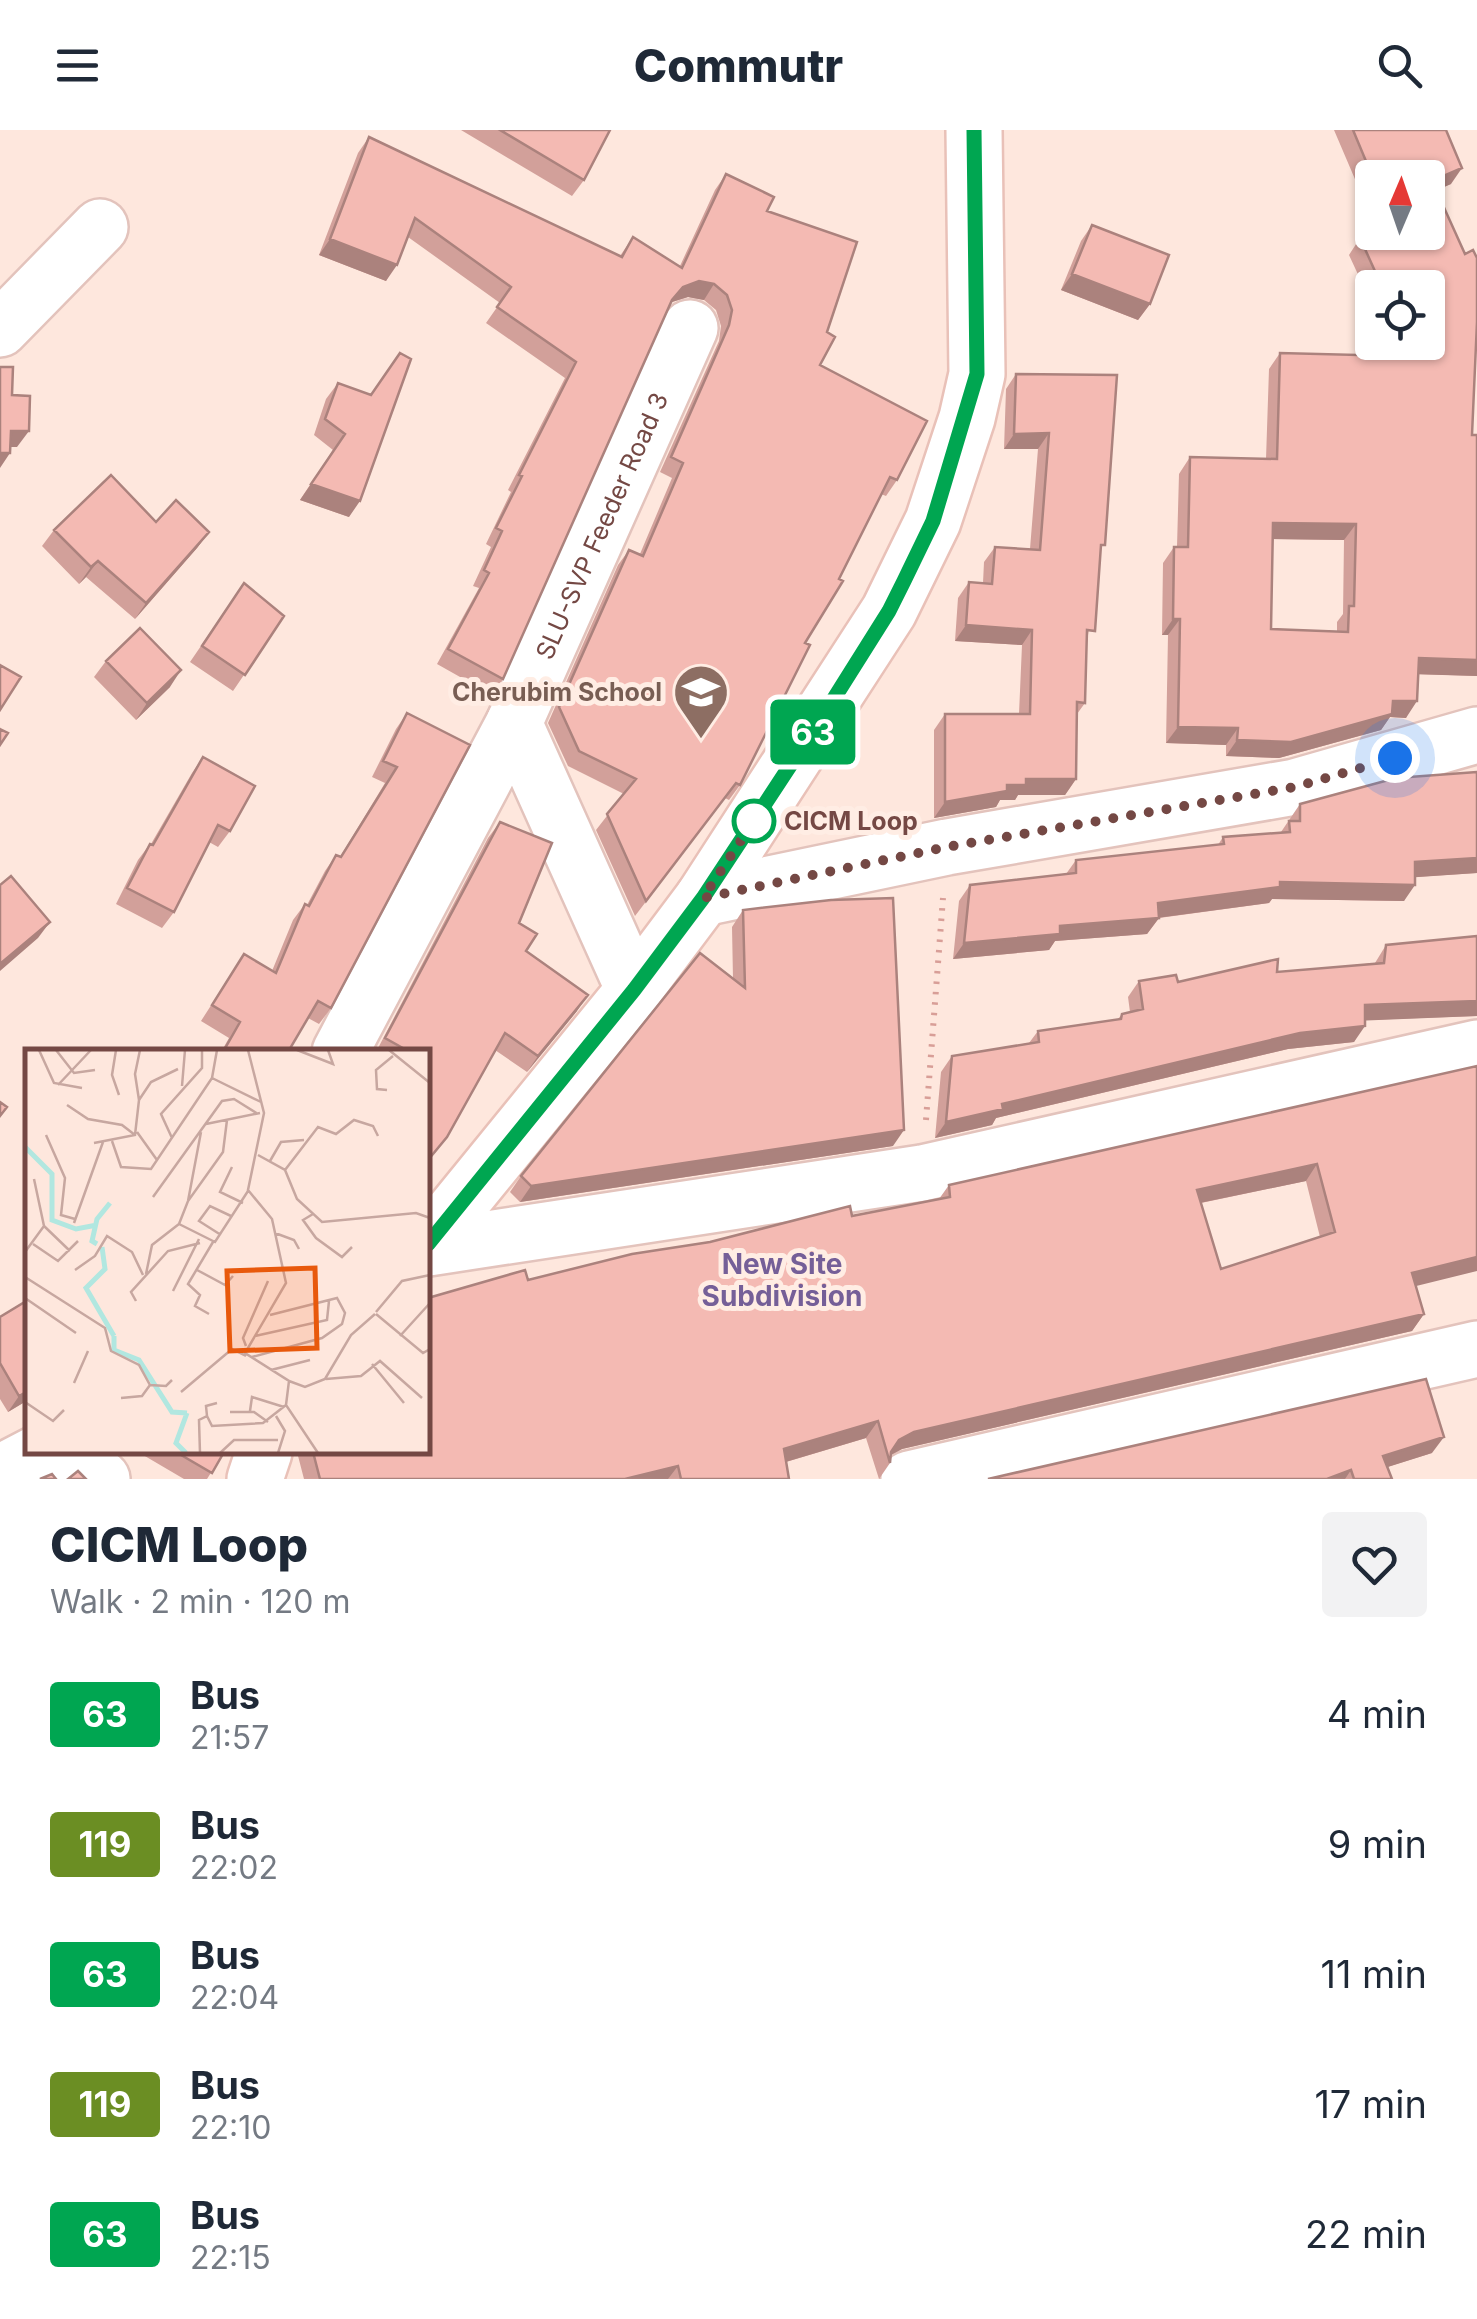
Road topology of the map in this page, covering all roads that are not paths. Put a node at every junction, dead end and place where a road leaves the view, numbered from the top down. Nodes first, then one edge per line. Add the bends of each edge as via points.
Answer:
1 (974, 130) edge
2 (100, 227) dead end
3 (0, 328) edge
4 (690, 328) dead end
5 (514, 723) junction
6 (1477, 735) edge
7 (703, 898) junction
8 (634, 990) junction
9 (1477, 1048) edge
10 (342, 1049) edge
11 (430, 1244) edge
12 (430, 1246) edge
13 (1477, 1349) edge
14 (38, 1454) edge
15 (51, 1454) edge
16 (263, 1454) edge
17 (0, 1473) edge
18 (102, 1479) edge
19 (255, 1479) edge
20 (909, 1479) edge

1 - 7 street via 977,374 933,521 889,611
2 - 3 street
4 - 5 street, SLU-SVP Feeder Road 3
5 - 8 street
5 - 10 street, SLU-SVP Feeder Road 3
6 - 7 street via 1295,787 947,847
7 - 8 street
8 - 11 street
9 - 12 street via 922,1173
13 - 20 street
14 - 17 street
15 - 18 street via 82,1461
16 - 19 street

